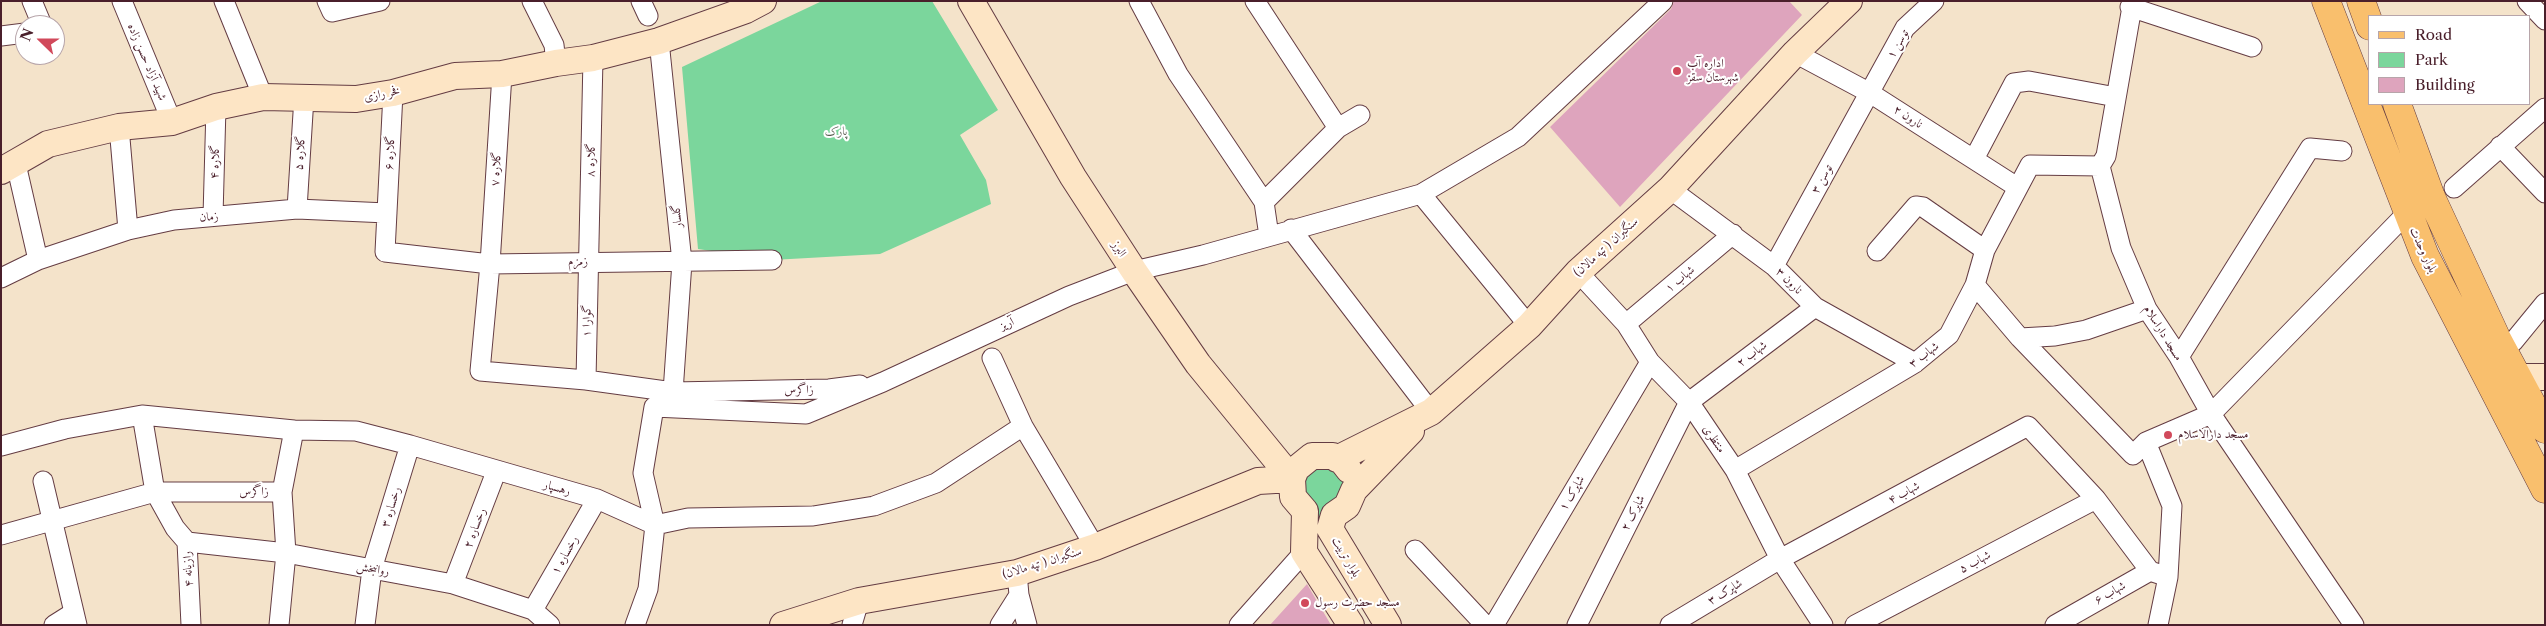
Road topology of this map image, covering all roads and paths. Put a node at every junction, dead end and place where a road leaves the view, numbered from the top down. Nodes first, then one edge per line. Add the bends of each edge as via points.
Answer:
1 (32, 1) edge
2 (122, 1) edge
3 (224, 1) edge
4 (380, 1) edge
5 (532, 1) edge
6 (763, 1) edge
7 (971, 1) edge
8 (1139, 1) edge
9 (1255, 1) edge
10 (1663, 1) edge
11 (1849, 1) edge
12 (1934, 1) edge
13 (2326, 1) edge
14 (2361, 1) edge
15 (2131, 4) edge
16 (329, 6) edge
17 (38, 15) edge
18 (2368, 20) edge
19 (15, 34) edge
20 (1, 36) edge
21 (659, 41) junction
22 (2252, 47) dead end
23 (1796, 54) junction
24 (593, 58) junction
25 (556, 63) junction
26 (502, 74) junction
27 (393, 93) junction
28 (1870, 93) junction
29 (263, 97) junction
30 (304, 97) junction
31 (2116, 98) junction
32 (2398, 105) edge
33 (216, 107) junction
34 (2545, 108) edge
35 (1360, 115) dead end
36 (172, 122) junction
37 (119, 127) junction
38 (1338, 128) junction
39 (2500, 146) junction
40 (2342, 151) dead end
41 (1974, 159) junction
42 (2100, 166) junction
43 (9, 167) edge
44 (2017, 187) junction
45 (2454, 188) dead end
46 (1670, 189) junction
47 (2545, 193) edge
48 (1422, 194) junction
49 (1264, 202) junction
50 (296, 210) junction
51 (387, 213) junction
52 (2407, 213) junction
53 (213, 216) junction
54 (1291, 229) junction
55 (128, 230) junction
56 (1734, 234) junction
57 (1269, 236) junction
58 (1877, 250) dead end
59 (1985, 250) junction
60 (38, 260) junction
61 (772, 260) dead end
62 (588, 262) junction
63 (682, 262) junction
64 (490, 264) junction
65 (1774, 266) junction
66 (1134, 271) junction
67 (1578, 272) junction
68 (1, 278) edge
69 (1975, 285) junction
70 (2545, 303) edge
71 (1815, 307) junction
72 (2147, 309) junction
73 (1626, 324) junction
74 (1529, 326) junction
75 (2020, 338) junction
76 (2513, 342) dead end
77 (2179, 357) junction
78 (992, 358) dead end
79 (1650, 362) junction
80 (1915, 363) junction
81 (480, 371) joint
82 (2532, 377) edge
83 (586, 380) junction
84 (883, 382) junction
85 (673, 392) junction
86 (1689, 402) junction
87 (1430, 412) junction
88 (2211, 414) junction
89 (142, 416) junction
90 (1023, 426) junction
91 (2545, 429) edge
92 (294, 430) junction
93 (2146, 442) junction
94 (410, 445) junction
95 (1, 446) edge
96 (1337, 458) junction
97 (1734, 470) junction
98 (496, 472) junction
99 (1292, 479) junction
100 (43, 481) dead end
101 (2545, 489) edge
102 (1354, 490) junction
103 (155, 492) junction
104 (282, 492) junction
105 (597, 499) junction
106 (2096, 499) junction
107 (1305, 511) junction
108 (1334, 515) junction
109 (54, 522) junction
110 (655, 526) junction
111 (1, 535) edge
112 (187, 542) junction
113 (1095, 547) junction
114 (1415, 550) dead end
115 (1304, 552) junction
116 (286, 553) junction
117 (1780, 560) junction
118 (372, 569) junction
119 (2150, 571) junction
120 (2168, 577) junction
121 (453, 584) junction
122 (1018, 584) junction
123 (533, 610) junction
124 (855, 613) edge
125 (75, 619) edge
126 (54, 625) edge
127 (191, 625) edge
128 (279, 625) edge
129 (366, 625) edge
130 (550, 625) edge
131 (635, 625) edge
132 (784, 625) edge
133 (1000, 625) edge
134 (1027, 625) edge
135 (1238, 625) edge
136 (1351, 625) edge
137 (1388, 625) edge
138 (1485, 625) edge
139 (1494, 625) edge
140 (1578, 625) edge
141 (1670, 625) edge
142 (1823, 625) edge
143 (1855, 625) edge
144 (2055, 625) edge
145 (2158, 625) edge
146 (2354, 625) edge

1 - 17 street
2 - 36 street, شهید آزاد حسن زاده
3 - 29 street
4 - 16 street
5 - 25 street via 554,45
6 - 21 main road, فخر رازی
7 - 66 main road, البرز via 1073,177
8 - 49 street via 1178,74
9 - 38 street
10 - 48 street, آریز via 1518,137
11 - 23 main road, سنگبران ( تپه مالان)
12 - 28 street, توسن ۱ via 1905,28
13 - 52 main road, بلوار وحدت
14 - 18 main road
15 - 22 street
15 - 31 street
19 - 20 street
21 - 24 main road, فخر رازی
21 - 63 street, گلسار
23 - 28 street, نارون ۲
23 - 46 main road, سنگبران ( تپه مالان)
24 - 25 main road, فخر رازی
24 - 62 street, گلاره ۸
25 - 26 main road, فخر رازی
26 - 27 main road, فخر رازی via 455,76
26 - 64 street, گلاره ۷
27 - 30 main road, فخر رازی via 356,100
27 - 51 street, گلاره ۶
28 - 41 street, نارون ۲
28 - 65 street, توسن ۳
29 - 30 main road, فخر رازی
29 - 33 main road, فخر رازی
30 - 50 street, گلاره ۵
31 - 41 street via 2029,81 2014,83
31 - 42 street via 2106,156
32 - 82 main road via 2431,197 2496,338
33 - 36 main road, فخر رازی
33 - 53 street, گلاره ۴
34 - 39 street
35 - 38 street
36 - 37 main road, فخر رازی
37 - 43 main road, فخر رازی via 48,144
37 - 55 street
38 - 49 street
39 - 45 street
39 - 47 street
40 - 77 street via 2310,148
41 - 44 street, نارون ۲
42 - 44 street, شهاب ۳ via 2030,165
42 - 72 street, مسجد داراسلام via 2121,248
43 - 60 street
44 - 59 street, شهاب ۳
46 - 56 street, نارون ۳
46 - 67 main road, سنگبران ( تپه مالان)
48 - 54 street, آریز
48 - 74 street
49 - 57 street
50 - 51 street, زمان
50 - 53 street, زمان
51 - 64 street, زمزم via 385,252
52 - 88 street
52 - 101 main road, بلوار وحدت via 2425,256
53 - 55 street, زمان
54 - 57 street, آریز
54 - 87 street
55 - 60 street, زمان
56 - 65 street, نارون ۳
56 - 73 street, شهاب ۱
57 - 66 street, آریز
58 - 59 street via 1916,206 1923,207
59 - 69 street, شهاب ۳
60 - 68 street, زمان
61 - 63 street, زمزم
62 - 63 street, زمزم
62 - 64 street, زمزم
62 - 83 street, گوارا ۱
63 - 85 street, گلسار
64 - 81 street, گلاره ۷
65 - 71 street, نارون ۳
66 - 84 street, آریز via 1069,296
66 - 99 main road, البرز via 1198,364
67 - 73 street, منتظری
67 - 74 main road, سنگبران ( تپه مالان)
69 - 75 street
69 - 80 street, شهاب ۳ via 1949,335
70 - 76 street
71 - 80 street, نارون ۳
71 - 86 street, شهاب ۲
72 - 75 street via 2086,330
72 - 77 street, مسجد داراسلام
73 - 79 street, منتظری
74 - 87 main road, سنگبران ( تپه مالان)
75 - 93 street via 2133,456
77 - 88 street, مسجد داراسلام
78 - 90 street
79 - 86 street, منتظری
79 - 139 street, شاپرک ۱
80 - 97 street, شهاب ۳
81 - 83 street, زاگرس
82 - 91 main road
83 - 85 street, زاگرس
84 - 85 street, زاگرس via 829,389
84 - 110 street, زاگرس via 806,414 654,407 643,473
86 - 97 street, منتظری
86 - 140 street, شاپرک ۲
87 - 96 main road, سنگبران ( تپه مالان)
87 - 102 main road
88 - 93 street
88 - 146 street, مسجد داراسلام
89 - 92 street
89 - 95 street via 65,429
89 - 103 street, رازیانه ۴
90 - 110 street via 936,483 874,506 814,516 688,518
90 - 113 street
92 - 94 street via 356,431
92 - 104 street, زاگرس
93 - 120 street via 2172,506
94 - 98 street, رهسپار
94 - 118 street, رخساره ۳
96 - 99 main road via 1312,456 1296,469
96 - 102 main road via 1349,468
97 - 117 street, منتظری
98 - 105 street, رهسپار
98 - 121 street, رخساره ۲
99 - 107 main road via 1294,497
99 - 113 main road, سنگبران ( تپه مالان) via 1258,481
100 - 109 street
102 - 108 main road via 1346,506
103 - 104 street, زاگرس
103 - 109 street, زاگرس
103 - 112 street, رازیانه ۴ via 171,522
104 - 116 street
105 - 110 street, رهسپار
105 - 123 street, رخساره ۱
106 - 117 street, شهاب ۴ via 2028,426
106 - 119 street
106 - 143 street, شهاب ۵
107 - 108 main road via 1322,517
107 - 115 main road
108 - 137 main road, بلوار تربیت via 1330,529
109 - 111 street, زاگرس
109 - 125 street
110 - 131 street via 648,589
112 - 116 street, روانبخش
112 - 127 street, رازیانه ۴
113 - 122 main road, سنگبران ( تپه مالان)
114 - 138 street
115 - 135 street
115 - 136 main road
116 - 118 street, روانبخش
116 - 128 street
117 - 141 street, شاپرک ۳
117 - 142 street, منتظری
118 - 121 street, روانبخش
118 - 129 street, رخساره ۳
119 - 120 street
119 - 144 street, شهاب ۶
120 - 145 street
121 - 123 street, روانبخش
122 - 124 main road, سنگبران ( تپه مالان)
122 - 133 street
122 - 134 street
123 - 130 street, روانبخش
124 - 132 main road, سنگبران ( تپه مالان)
125 - 126 street

